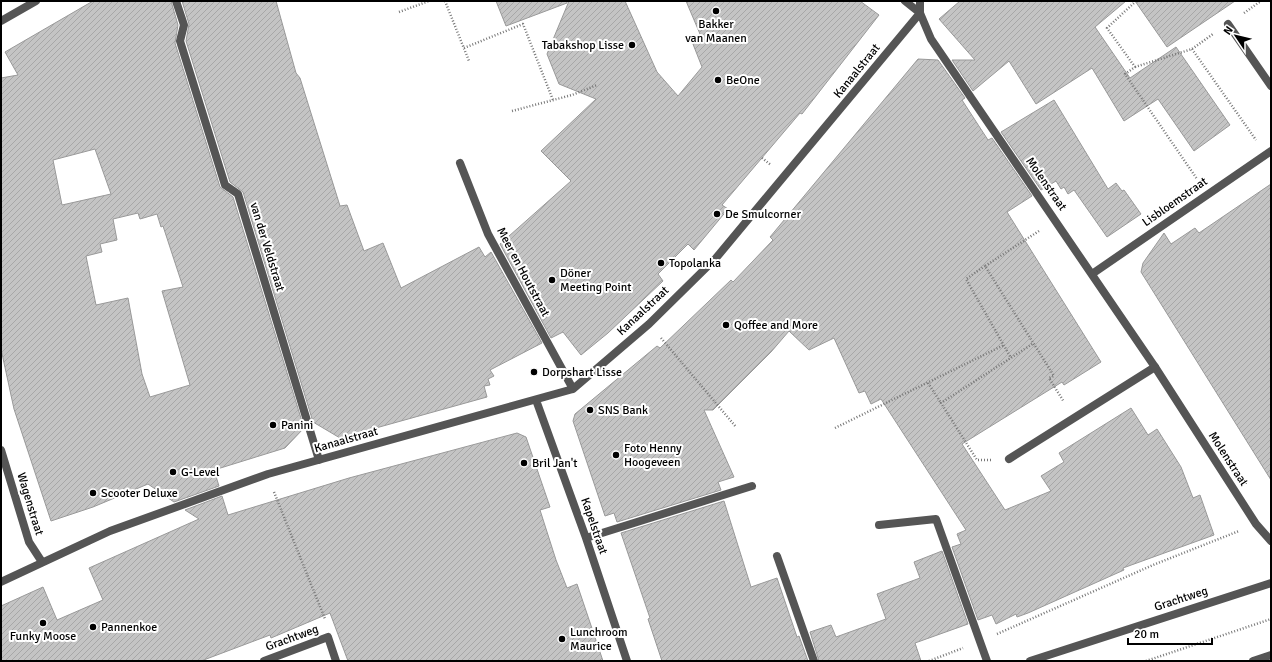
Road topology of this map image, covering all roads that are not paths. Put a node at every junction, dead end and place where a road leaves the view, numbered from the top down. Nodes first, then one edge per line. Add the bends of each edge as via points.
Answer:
1 (36, 1) edge
2 (176, 1) edge
3 (905, 1) edge
4 (920, 1) edge
5 (920, 13) junction
6 (1, 21) edge
7 (1228, 24) road end
8 (1271, 86) edge
9 (1268, 152) edge
10 (460, 163) dead end
11 (1092, 274) junction
12 (1155, 367) junction
13 (573, 389) junction
14 (536, 400) junction
15 (1, 450) edge
16 (1009, 459) road end
17 (318, 460) junction
18 (752, 486) dead end
19 (879, 525) dead end
20 (586, 538) junction
21 (1271, 541) edge
22 (778, 556) dead end
23 (42, 562) junction
24 (1, 582) edge
25 (1271, 583) edge
26 (1271, 655) edge
27 (264, 661) edge
28 (336, 661) edge
29 (627, 661) edge
30 (814, 661) edge
31 (987, 661) edge
32 (1030, 661) edge
33 (1253, 661) edge

1 - 6 street
2 - 17 street, van der Veldstraat via 184,25 180,41 225,186 238,194
3 - 5 street
4 - 5 street
5 - 11 street, Molenstraat via 931,39
5 - 13 street, Kanaalstraat via 716,258 649,324
7 - 8 street
9 - 11 street, Lisbloemstraat
10 - 13 street, Meer en Houtstraat via 488,234
11 - 12 street, Molenstraat
12 - 16 street
12 - 21 street, Molenstraat via 1256,524
13 - 14 street, Kanaalstraat
14 - 17 street, Kanaalstraat
14 - 20 street, Kapelstraat
15 - 23 street, Wagenstraat via 30,542
17 - 23 street, Kanaalstraat via 268,474 110,531
18 - 20 street
19 - 31 street via 936,519
20 - 29 street, Kapelstraat
22 - 30 street
23 - 24 street, Kanaalstraat
25 - 32 street, Grachtweg
26 - 33 street
27 - 28 street, Grachtweg via 328,637

